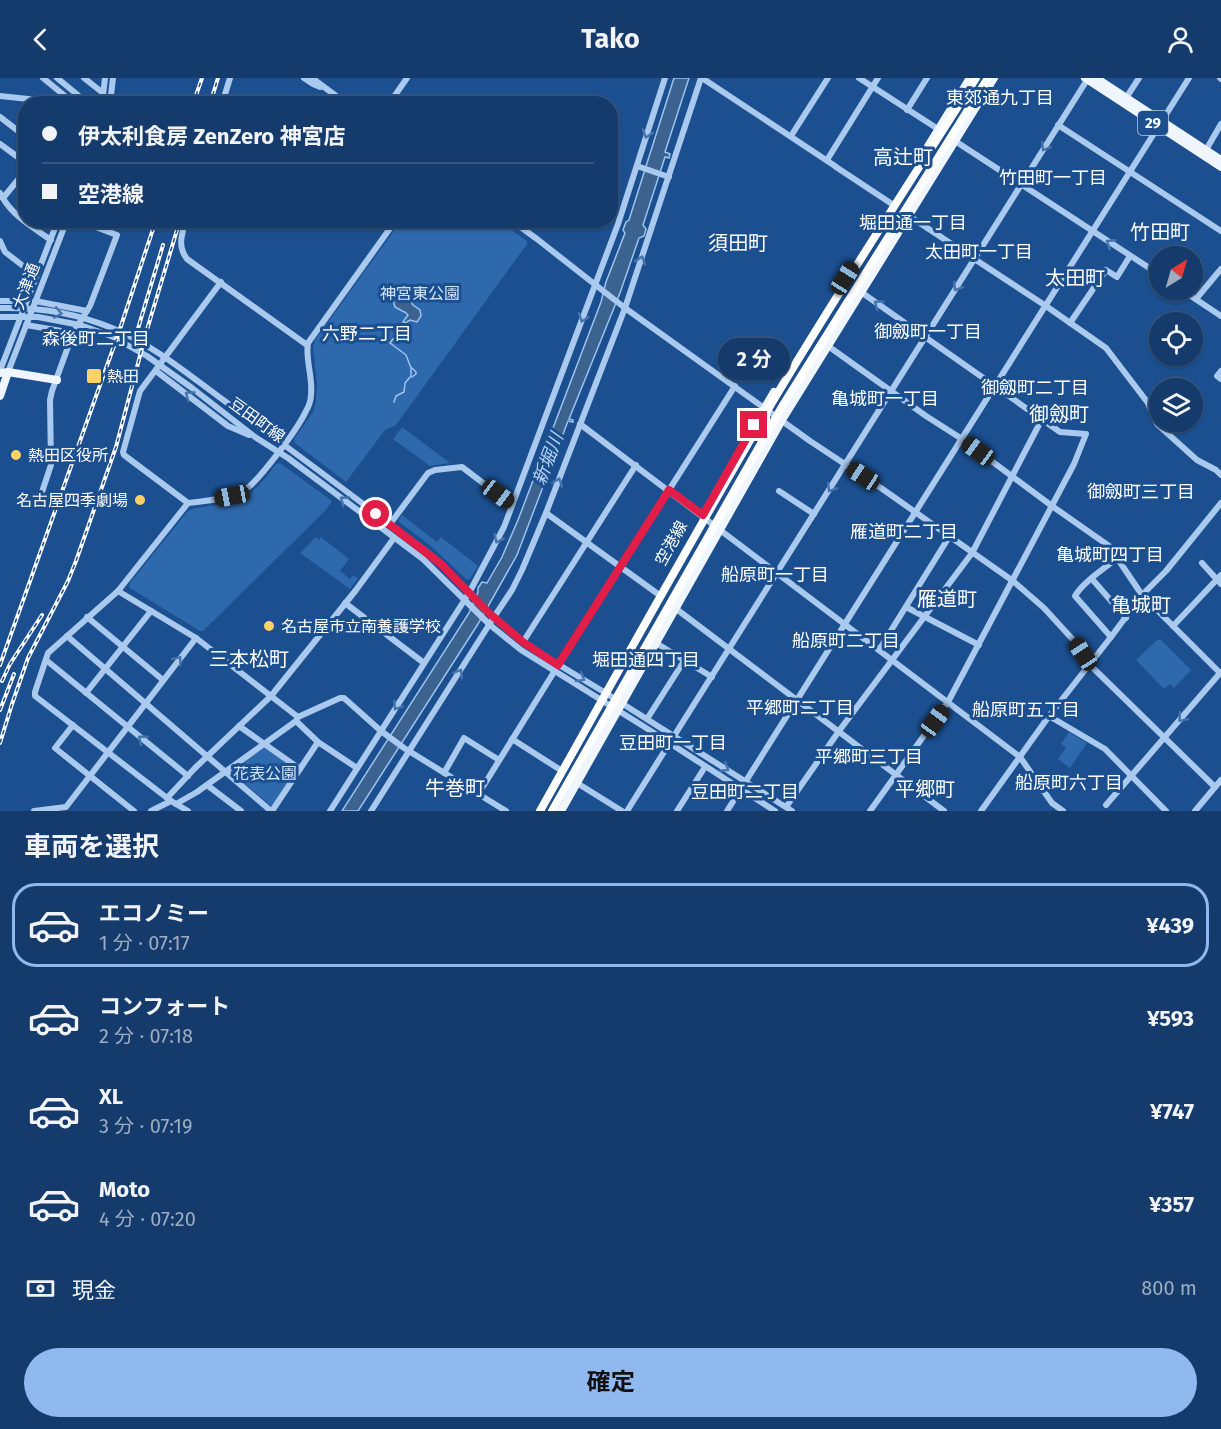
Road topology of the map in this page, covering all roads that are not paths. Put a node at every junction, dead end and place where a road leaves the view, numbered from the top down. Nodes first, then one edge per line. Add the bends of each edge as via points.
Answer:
1 (43, 78) edge
2 (57, 78) edge
3 (84, 78) edge
4 (105, 78) edge
5 (113, 78) edge
6 (230, 78) edge
7 (304, 78) edge
8 (312, 78) edge
9 (318, 78) edge
10 (407, 78) edge
11 (665, 78) edge
12 (701, 78) edge
13 (828, 78) edge
14 (859, 78) edge
15 (878, 78) edge
16 (927, 78) edge
17 (988, 78) edge
18 (994, 78) edge
19 (1140, 78) edge
20 (1189, 78) edge
21 (975, 79) edge
22 (1089, 79) edge
23 (872, 87) junction
24 (329, 90) junction
25 (103, 93) junction
26 (0, 96) edge
27 (65, 96) edge
28 (79, 96) edge
29 (103, 96) edge
30 (111, 96) edge
31 (224, 96) edge
32 (337, 96) edge
33 (395, 96) edge
34 (1126, 98) junction
35 (18, 100) edge
36 (976, 106) junction
37 (907, 110) junction
38 (0, 117) edge
39 (1160, 124) junction
40 (1221, 124) edge
41 (1058, 125) junction
42 (938, 129) junction
43 (18, 131) edge
44 (791, 136) junction
45 (955, 141) junction
46 (0, 144) edge
47 (1206, 150) junction
48 (18, 157) edge
49 (826, 160) junction
50 (1221, 160) edge
51 (639, 167) junction
52 (1221, 167) edge
53 (1130, 171) junction
54 (666, 176) junction
55 (18, 179) edge
56 (1022, 184) junction
57 (1, 199) edge
58 (892, 204) junction
59 (18, 216) edge
60 (909, 216) junction
61 (618, 224) edge
62 (34, 228) edge
63 (55, 228) edge
64 (64, 228) edge
65 (98, 228) edge
66 (184, 228) edge
67 (390, 228) edge
68 (522, 228) edge
69 (617, 228) edge
70 (1092, 231) junction
71 (1221, 231) edge
72 (51, 240) junction
73 (0, 241) edge
74 (1130, 256) junction
75 (975, 259) junction
76 (1149, 268) edge
77 (1221, 269) edge
78 (36, 276) junction
79 (221, 282) junction
80 (598, 286) junction
81 (1203, 291) edge
82 (861, 292) junction
83 (1197, 300) edge
84 (0, 301) edge
85 (26, 301) junction
86 (35, 301) junction
87 (623, 306) junction
88 (1046, 306) junction
89 (0, 308) edge
90 (87, 310) junction
91 (1221, 316) edge
92 (0, 317) edge
93 (1070, 323) junction
94 (26, 325) junction
95 (73, 333) junction
96 (925, 338) junction
97 (308, 345) junction
98 (828, 346) junction
99 (2, 370) edge
100 (156, 371) junction
101 (1221, 371) edge
102 (1221, 379) edge
103 (57, 380) junction
104 (735, 386) junction
105 (995, 386) junction
106 (891, 391) junction
107 (0, 396) edge
108 (764, 407) junction
109 (1042, 419) junction
110 (782, 420) junction
111 (580, 424) junction
112 (255, 437) junction
113 (962, 439) junction
114 (284, 444) junction
115 (278, 452) junction
116 (636, 465) junction
117 (845, 465) junction
118 (1221, 475) edge
119 (1012, 476) junction
120 (669, 490) junction
121 (779, 491) dead end
122 (41, 495) dead end
123 (188, 503) junction
124 (1221, 503) edge
125 (512, 505) junction
126 (1052, 506) junction
127 (724, 507) junction
128 (546, 513) junction
129 (915, 513) junction
130 (814, 514) junction
131 (703, 515) junction
132 (390, 524) junction
133 (720, 529) junction
134 (949, 537) junction
135 (394, 538) junction
136 (587, 543) junction
137 (972, 553) junction
138 (1117, 558) junction
139 (1202, 563) dead end
140 (620, 567) junction
141 (778, 573) junction
142 (1092, 579) junction
143 (1220, 579) edge
144 (1012, 581) junction
145 (669, 583) junction
146 (118, 591) junction
147 (658, 594) junction
148 (472, 595) junction
149 (1142, 595) junction
150 (467, 602) junction
151 (345, 603) junction
152 (906, 607) junction
153 (675, 608) junction
154 (151, 611) junction
155 (492, 615) junction
156 (87, 617) junction
157 (924, 617) junction
158 (1126, 618) junction
159 (487, 622) junction
160 (845, 624) junction
161 (1173, 626) junction
162 (67, 636) junction
163 (196, 638) junction
164 (1112, 638) junction
165 (523, 642) junction
166 (656, 643) junction
167 (979, 645) junction
168 (123, 647) junction
169 (730, 649) junction
170 (879, 650) junction
171 (46, 660) junction
172 (892, 660) junction
173 (684, 661) junction
174 (424, 663) junction
175 (558, 665) junction
176 (1090, 665) junction
177 (105, 669) junction
178 (554, 672) junction
179 (1221, 673) edge
180 (711, 677) junction
181 (163, 680) junction
182 (86, 693) junction
183 (271, 696) junction
184 (602, 696) junction
185 (797, 700) junction
186 (948, 702) junction
187 (145, 703) junction
188 (620, 707) junction
189 (1049, 716) junction
190 (297, 719) junction
191 (647, 719) junction
192 (73, 725) junction
193 (127, 726) junction
194 (239, 726) junction
195 (839, 731) junction
196 (384, 733) junction
197 (674, 736) junction
198 (1165, 738) junction
199 (512, 739) junction
200 (318, 742) junction
201 (264, 744) junction
202 (669, 744) junction
203 (406, 750) junction
204 (107, 752) junction
205 (207, 757) junction
206 (1020, 757) junction
207 (500, 760) junction
208 (705, 767) junction
209 (357, 768) junction
210 (300, 769) junction
211 (559, 769) junction
212 (225, 772) junction
213 (444, 773) junction
214 (896, 775) junction
215 (89, 776) junction
216 (188, 776) junction
217 (1131, 776) junction
218 (1221, 780) edge
219 (746, 782) junction
220 (577, 783) junction
221 (207, 785) junction
222 (1215, 787) junction
223 (741, 789) junction
224 (479, 793) junction
225 (171, 801) junction
226 (1107, 805) dead end
227 (68, 809) edge
228 (789, 809) edge
229 (502, 810) edge
230 (34, 811) edge
231 (134, 811) edge
232 (151, 811) edge
233 (188, 811) edge
234 (241, 811) edge
235 (272, 811) edge
236 (330, 811) edge
237 (371, 811) edge
238 (538, 811) edge
239 (547, 811) edge
240 (552, 811) edge
241 (561, 811) edge
242 (622, 811) edge
243 (627, 811) edge
244 (677, 811) edge
245 (727, 811) edge
246 (775, 811) edge
247 (870, 811) edge
248 (944, 811) edge
249 (981, 811) edge
250 (1063, 811) edge
251 (1166, 811) edge
252 (1195, 811) edge

1 - 27 street
2 - 28 street
3 - 25 street
4 - 25 street
5 - 30 street
6 - 31 street
7 - 24 street
8 - 24 street
9 - 24 street
10 - 33 street
11 -> 51 street
12 - 44 street
12 - 54 street
13 - 44 street
14 - 23 street
15 - 23 street
16 - 37 street
17 - 127 highway via 817,350
18 - 36 main road
19 - 34 street
20 - 39 street
21 - 42 main road, 空港線
21 - 145 highway via 774,399
22 - 34 main road, 29
22 - 39 main road, 29
22 - 41 street
23 - 37 street
23 - 49 street
24 - 32 street
25 - 29 street
26 - 35 street
34 - 39 main road, 29
36 - 45 main road
36 - 127 highway via 924,171 806,359 742,467
37 - 42 street
38 - 43 street
39 - 47 main road, 29
39 - 52 main road, 29
39 - 53 street
40 - 47 street
41 - 53 street
41 -> 56 street
42 - 58 main road, 空港線
44 - 49 street
45 - 56 street
45 - 60 main road
46 - 48 street
47 - 50 main road, 29
49 - 58 street
51 - 54 street
51 - 61 street
53 - 70 street
53 - 71 street
87 -> 54 street
55 - 57 street
56 - 70 street
56 - 75 street
57 - 59 street
58 - 108 main road, 空港線
60 - 75 street
60 - 82 main road
62 - 72 street
63 - 72 street, 大津通
64 - 86 street, 大津通
65 - 90 street via 117,235
66 - 79 street via 180,245 184,255
67 - 97 street
68 - 80 street
69 - 80 street
74 -> 70 street
70 - 88 street
72 - 78 street, 大津通
73 - 78 street via 5,252
74 - 76 street
74 - 93 street via 1117,277 1106,270
75 - 88 street
75 -> 96 street
77 - 81 street
78 - 85 street, 大津通
79 - 97 street
79 - 100 street
80 - 87 street
80 -> 125 street
96 -> 82 street
82 - 98 main road
83 - 91 street
84 - 85 street
85 - 99 street, 大津通
86 - 90 street
86 - 94 street, 大津通
87 - 104 street
87 - 111 street
88 - 93 street
88 - 105 street
89 -> 114 street, 豆田町線 via 63,313 124,333 152,348
90 - 95 street
92 - 112 street, 豆田町線 via 38,317 70,323 141,351
93 - 118 street via 1106,348 1148,403 1157,424 1197,460
94 - 95 street
94 - 99 street, 大津通
95 - 103 street
96 - 105 street
96 - 106 street
97 - 114 street via 308,409
98 - 106 street
98 - 110 main road
99 - 103 main road
99 - 107 main road, 大津通
112 -> 100 street via 228,426
100 - 123 street via 140,391 123,452
101 - 102 street via 1217,376
103 - 122 street via 50,400 51,465
104 - 108 street
104 - 120 street
105 - 109 street
105 - 113 street
106 - 113 street
106 - 117 street
108 - 110 street
108 - 131 main road, 空港線
109 - 119 street
109 - 126 street via 1060,432 1086,434
110 - 117 street
110 - 133 main road
111 - 116 street
128 -> 111 street
112 - 115 street, 豆田町線
113 - 119 street
113 - 129 street
114 - 115 street
114 - 132 street, 豆田町線
115 - 123 street via 246,489 232,496
135 -> 115 street, 豆田町線
116 - 120 street
116 - 136 street
117 - 129 street
117 -> 130 street
119 - 126 street
119 - 137 street
120 - 131 street
120 - 140 street
121 - 130 street
123 - 146 street
124 - 149 street via 1166,572
125 - 132 street via 462,468 435,470 428,473
125 -> 148 street
126 - 138 street via 1109,546
126 - 144 street
127 - 240 highway
128 - 136 street
128 - 155 street via 512,590
129 - 134 street
129 - 160 street
130 - 141 street
131 - 133 street
131 - 147 main road, 空港線
132 - 148 street, 豆田町線 via 441,564
133 - 141 street
133 - 153 main road
134 - 137 street
134 - 152 street
135 - 150 street, 豆田町線 via 423,559
135 - 151 street
136 - 140 street
136 - 165 street
137 - 144 street
137 - 157 street
138 - 142 street
138 - 149 street
139 - 143 street
140 - 147 street
140 - 175 street
141 - 160 street
141 - 169 street
142 - 158 street
142 - 164 street via 1075,596
143 - 161 street
144 - 167 street
144 - 176 street via 1044,608
145 - 238 highway
145 - 239 highway via 663,601
146 - 154 street
146 - 156 street
147 - 184 main road, 空港線
148 - 150 street
148 - 155 street, 豆田町線
149 - 158 street
149 - 161 street
150 - 159 street, 豆田町線
150 - 174 street
151 - 174 street
151 - 183 street
152 - 157 street
152 - 170 street
153 - 166 main road
153 - 169 street
154 - 163 street
154 - 168 street
155 - 159 street
155 - 165 street
156 - 162 street
156 - 168 street
157 - 167 street
157 - 172 street
158 - 164 street
159 - 178 street
203 -> 159 street
160 - 170 street
160 - 185 street
161 - 179 street
162 - 171 street via 48,653
162 - 177 street
181 -> 163 street
163 - 183 street
164 - 176 street
165 - 175 street
166 - 173 street
166 - 188 main road
167 - 186 street
168 - 177 street
168 - 181 street
169 - 180 street
169 - 185 street
170 - 172 street
171 - 182 street
171 - 192 street via 34,696
172 - 186 street
172 - 195 street
173 - 180 street
173 - 191 street
174 -> 196 street
175 -> 184 street
176 - 189 street
176 - 198 street
177 - 182 street
177 - 187 street
178 - 184 street
178 - 199 street
179 -> 198 street
180 - 197 street
181 - 187 street
182 - 193 street
183 - 190 street
183 - 194 street
184 - 188 street
184 - 211 main road, 空港線
185 - 195 street
185 - 219 street
186 - 206 street
186 - 214 street
187 - 193 street
187 - 205 street
188 - 191 street
188 - 202 street
188 - 220 main road
189 - 206 street
189 - 217 street via 1105,749
190 - 196 street via 344,698
190 - 200 street
190 - 201 street
191 - 197 street
192 - 204 street
192 - 215 street via 55,748
193 - 204 street
216 -> 193 street
194 - 201 street
194 - 205 street
195 - 214 street
195 - 228 street
196 - 203 street
196 - 209 street
197 -> 219 street
198 - 217 street
198 - 222 street
199 - 207 street
199 - 211 street
200 - 209 street
200 - 210 street
201 - 210 street
201 - 212 street
202 - 208 street
202 - 243 street
203 - 213 street
203 - 237 street
204 - 215 street
204 - 225 street
205 - 212 street
205 - 216 street
206 - 249 street
206 - 250 street via 1052,803
207 - 213 street via 464,738
207 - 224 street
208 - 223 street
208 - 244 street
209 - 236 street
210 - 235 street
211 - 238 main road, 空港線
212 - 221 street
212 - 235 street
213 - 224 street
214 - 247 street
214 - 248 street
215 - 227 street
215 - 231 street
216 - 225 street
217 - 226 street
217 - 251 street
218 - 222 street
219 - 223 street
219 - 228 street
220 - 241 main road
220 - 242 street
221 - 225 street
221 - 234 street
222 - 252 street
223 - 245 street
223 - 246 street
224 - 229 street
225 - 232 street
225 - 233 street
227 - 230 street

